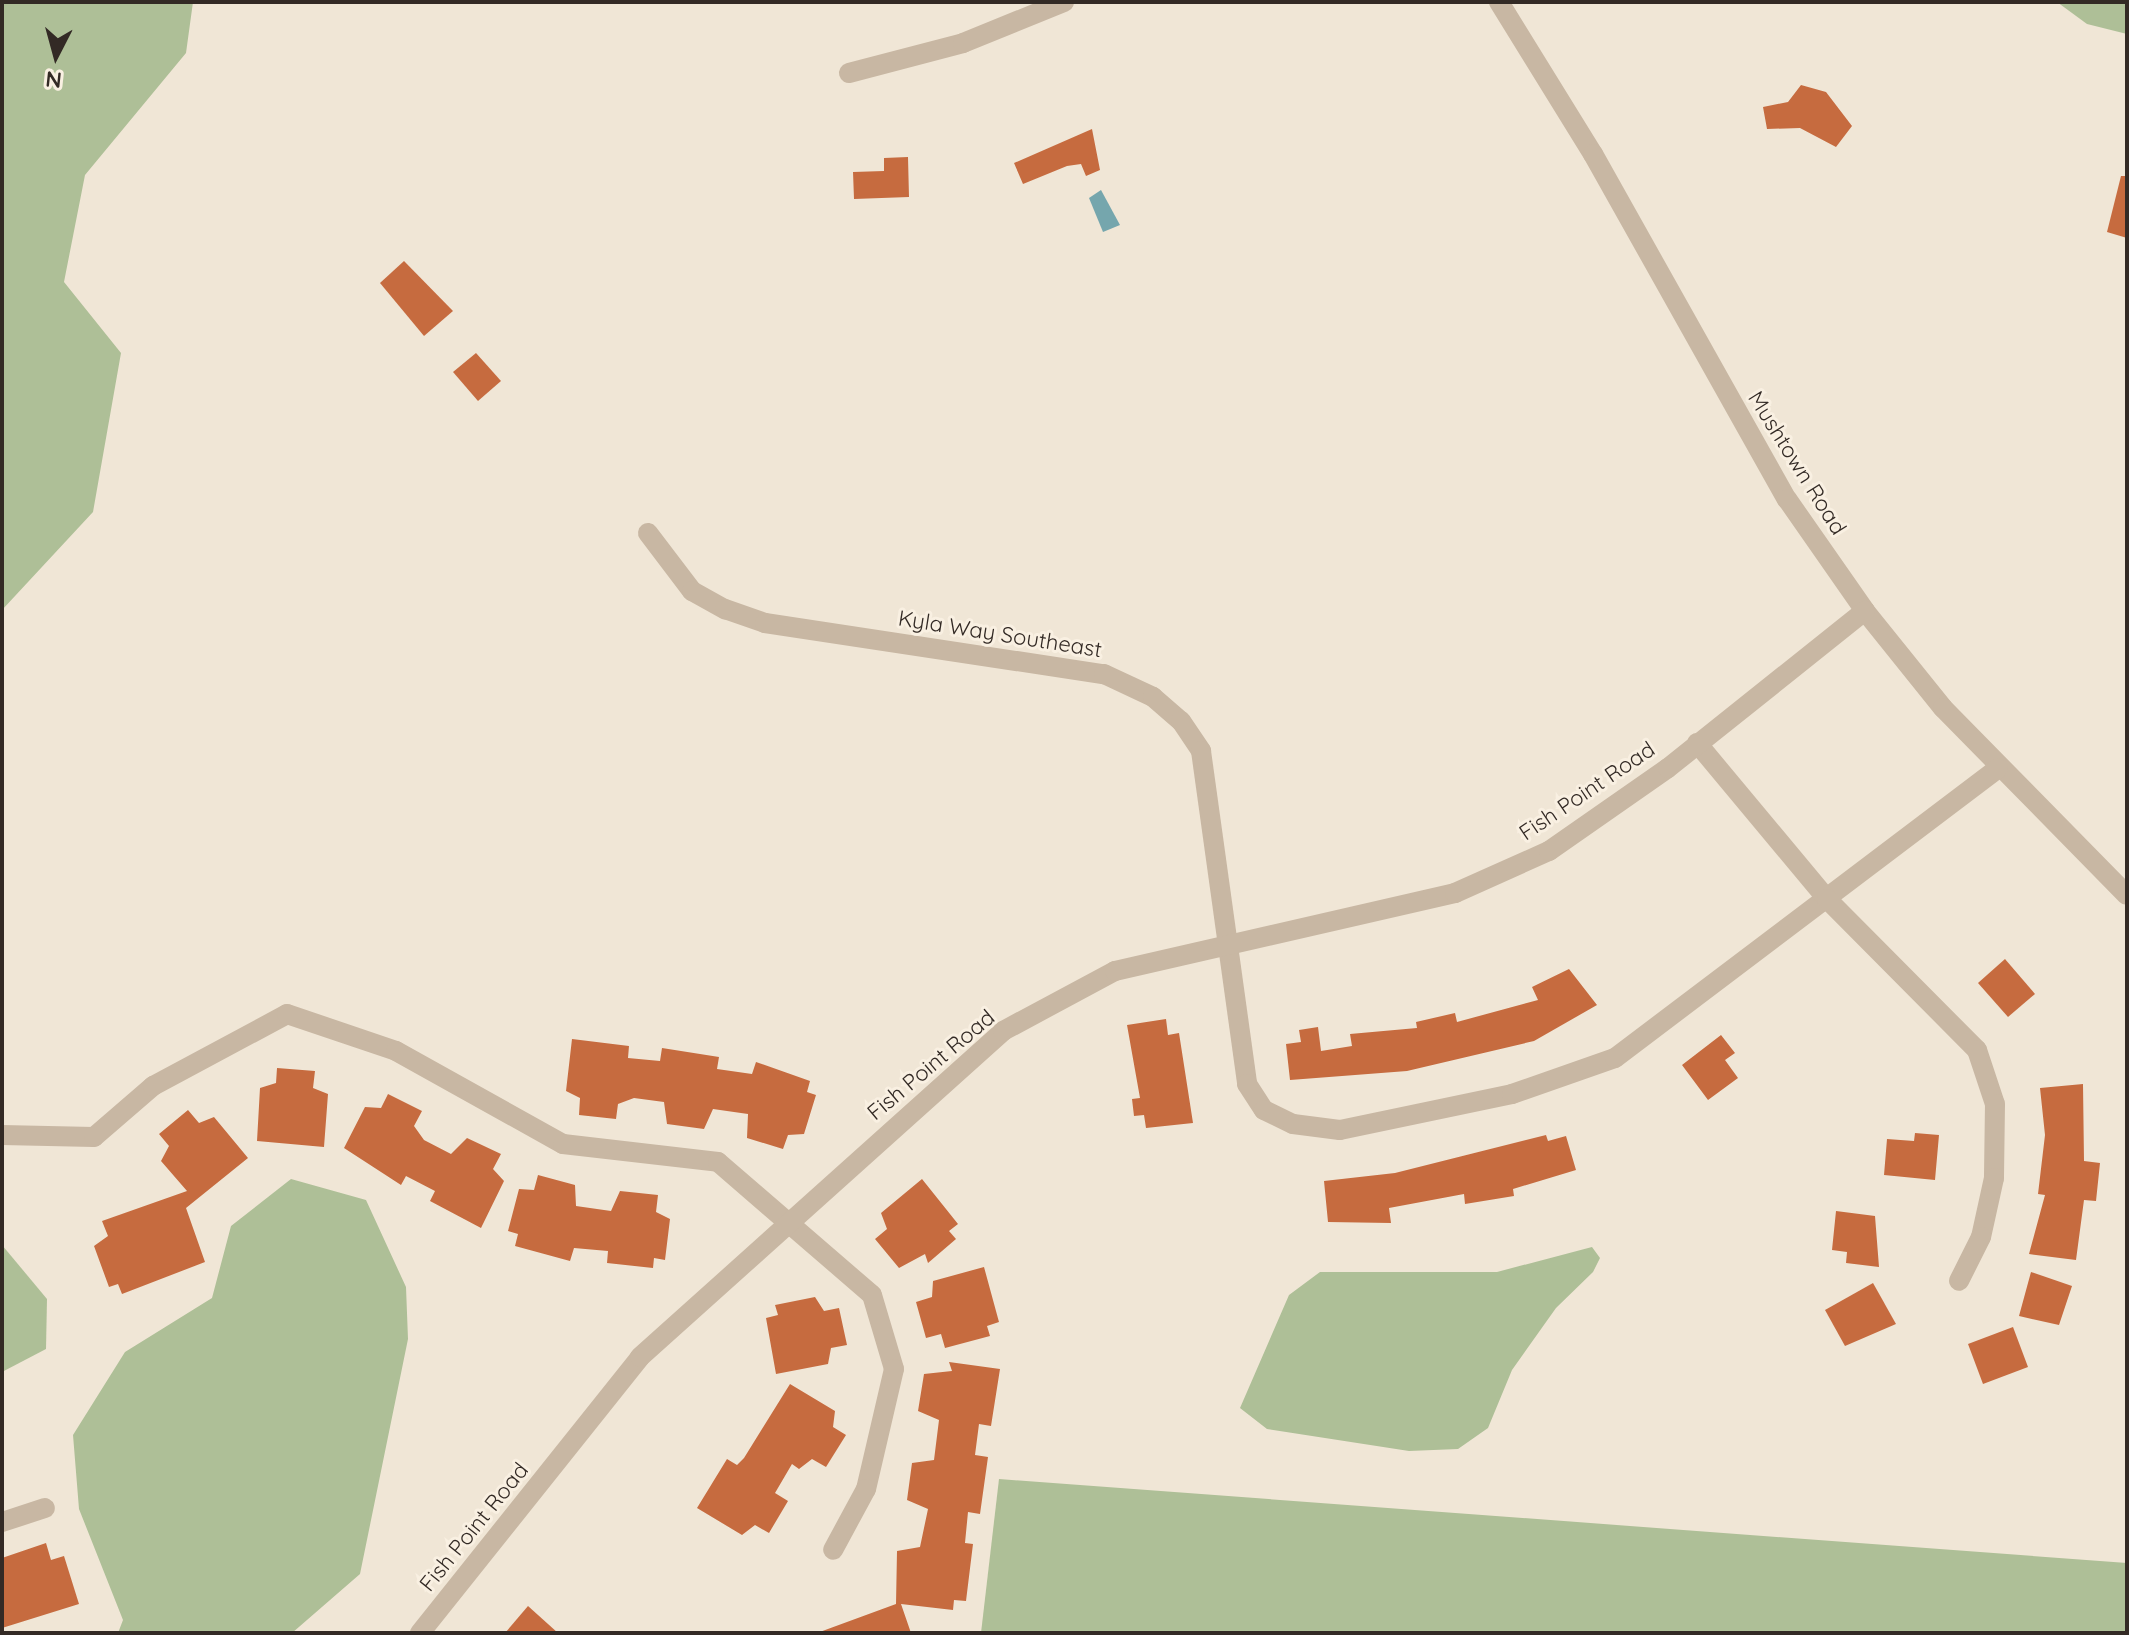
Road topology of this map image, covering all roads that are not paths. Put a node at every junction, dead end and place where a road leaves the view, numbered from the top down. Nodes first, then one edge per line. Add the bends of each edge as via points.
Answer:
1 (1064, 2) edge
2 (1499, 2) edge
3 (849, 73) dead end
4 (648, 533) dead end
5 (1865, 611) junction
6 (1697, 743) junction
7 (1998, 768) junction
8 (2127, 895) edge
9 (1827, 899) junction
10 (1223, 949) junction
11 (2, 1135) edge
12 (790, 1217) junction
13 (1959, 1281) dead end
14 (45, 1508) dead end
15 (2, 1522) edge
16 (833, 1550) dead end
17 (421, 1633) edge

1 - 3 street via 963,43
2 - 5 street, Mushtown Road via 1787,499
4 - 10 street, Kyla Way Southeast via 692,591 765,623 1104,674 1153,697 1201,751
5 - 6 street, Fish Point Road
5 - 7 street, Mushtown Road
6 - 9 street
6 - 10 street, Fish Point Road via 1549,851 1455,893
7 - 8 street, Mushtown Road
7 - 9 street, Kyla Way Southeast
9 - 10 street, Kyla Way Southeast via 1615,1058 1512,1094 1340,1130 1293,1124 1264,1110 1247,1084
9 - 13 street via 1977,1050 1995,1104 1994,1178 1981,1237
10 - 12 street, Fish Point Road via 1115,971 1003,1031
11 - 12 street via 94,1137 153,1086 287,1014 396,1051 563,1144 718,1162
12 - 16 street via 872,1295 894,1369 866,1489
12 - 17 street, Fish Point Road via 640,1357
14 - 15 street

